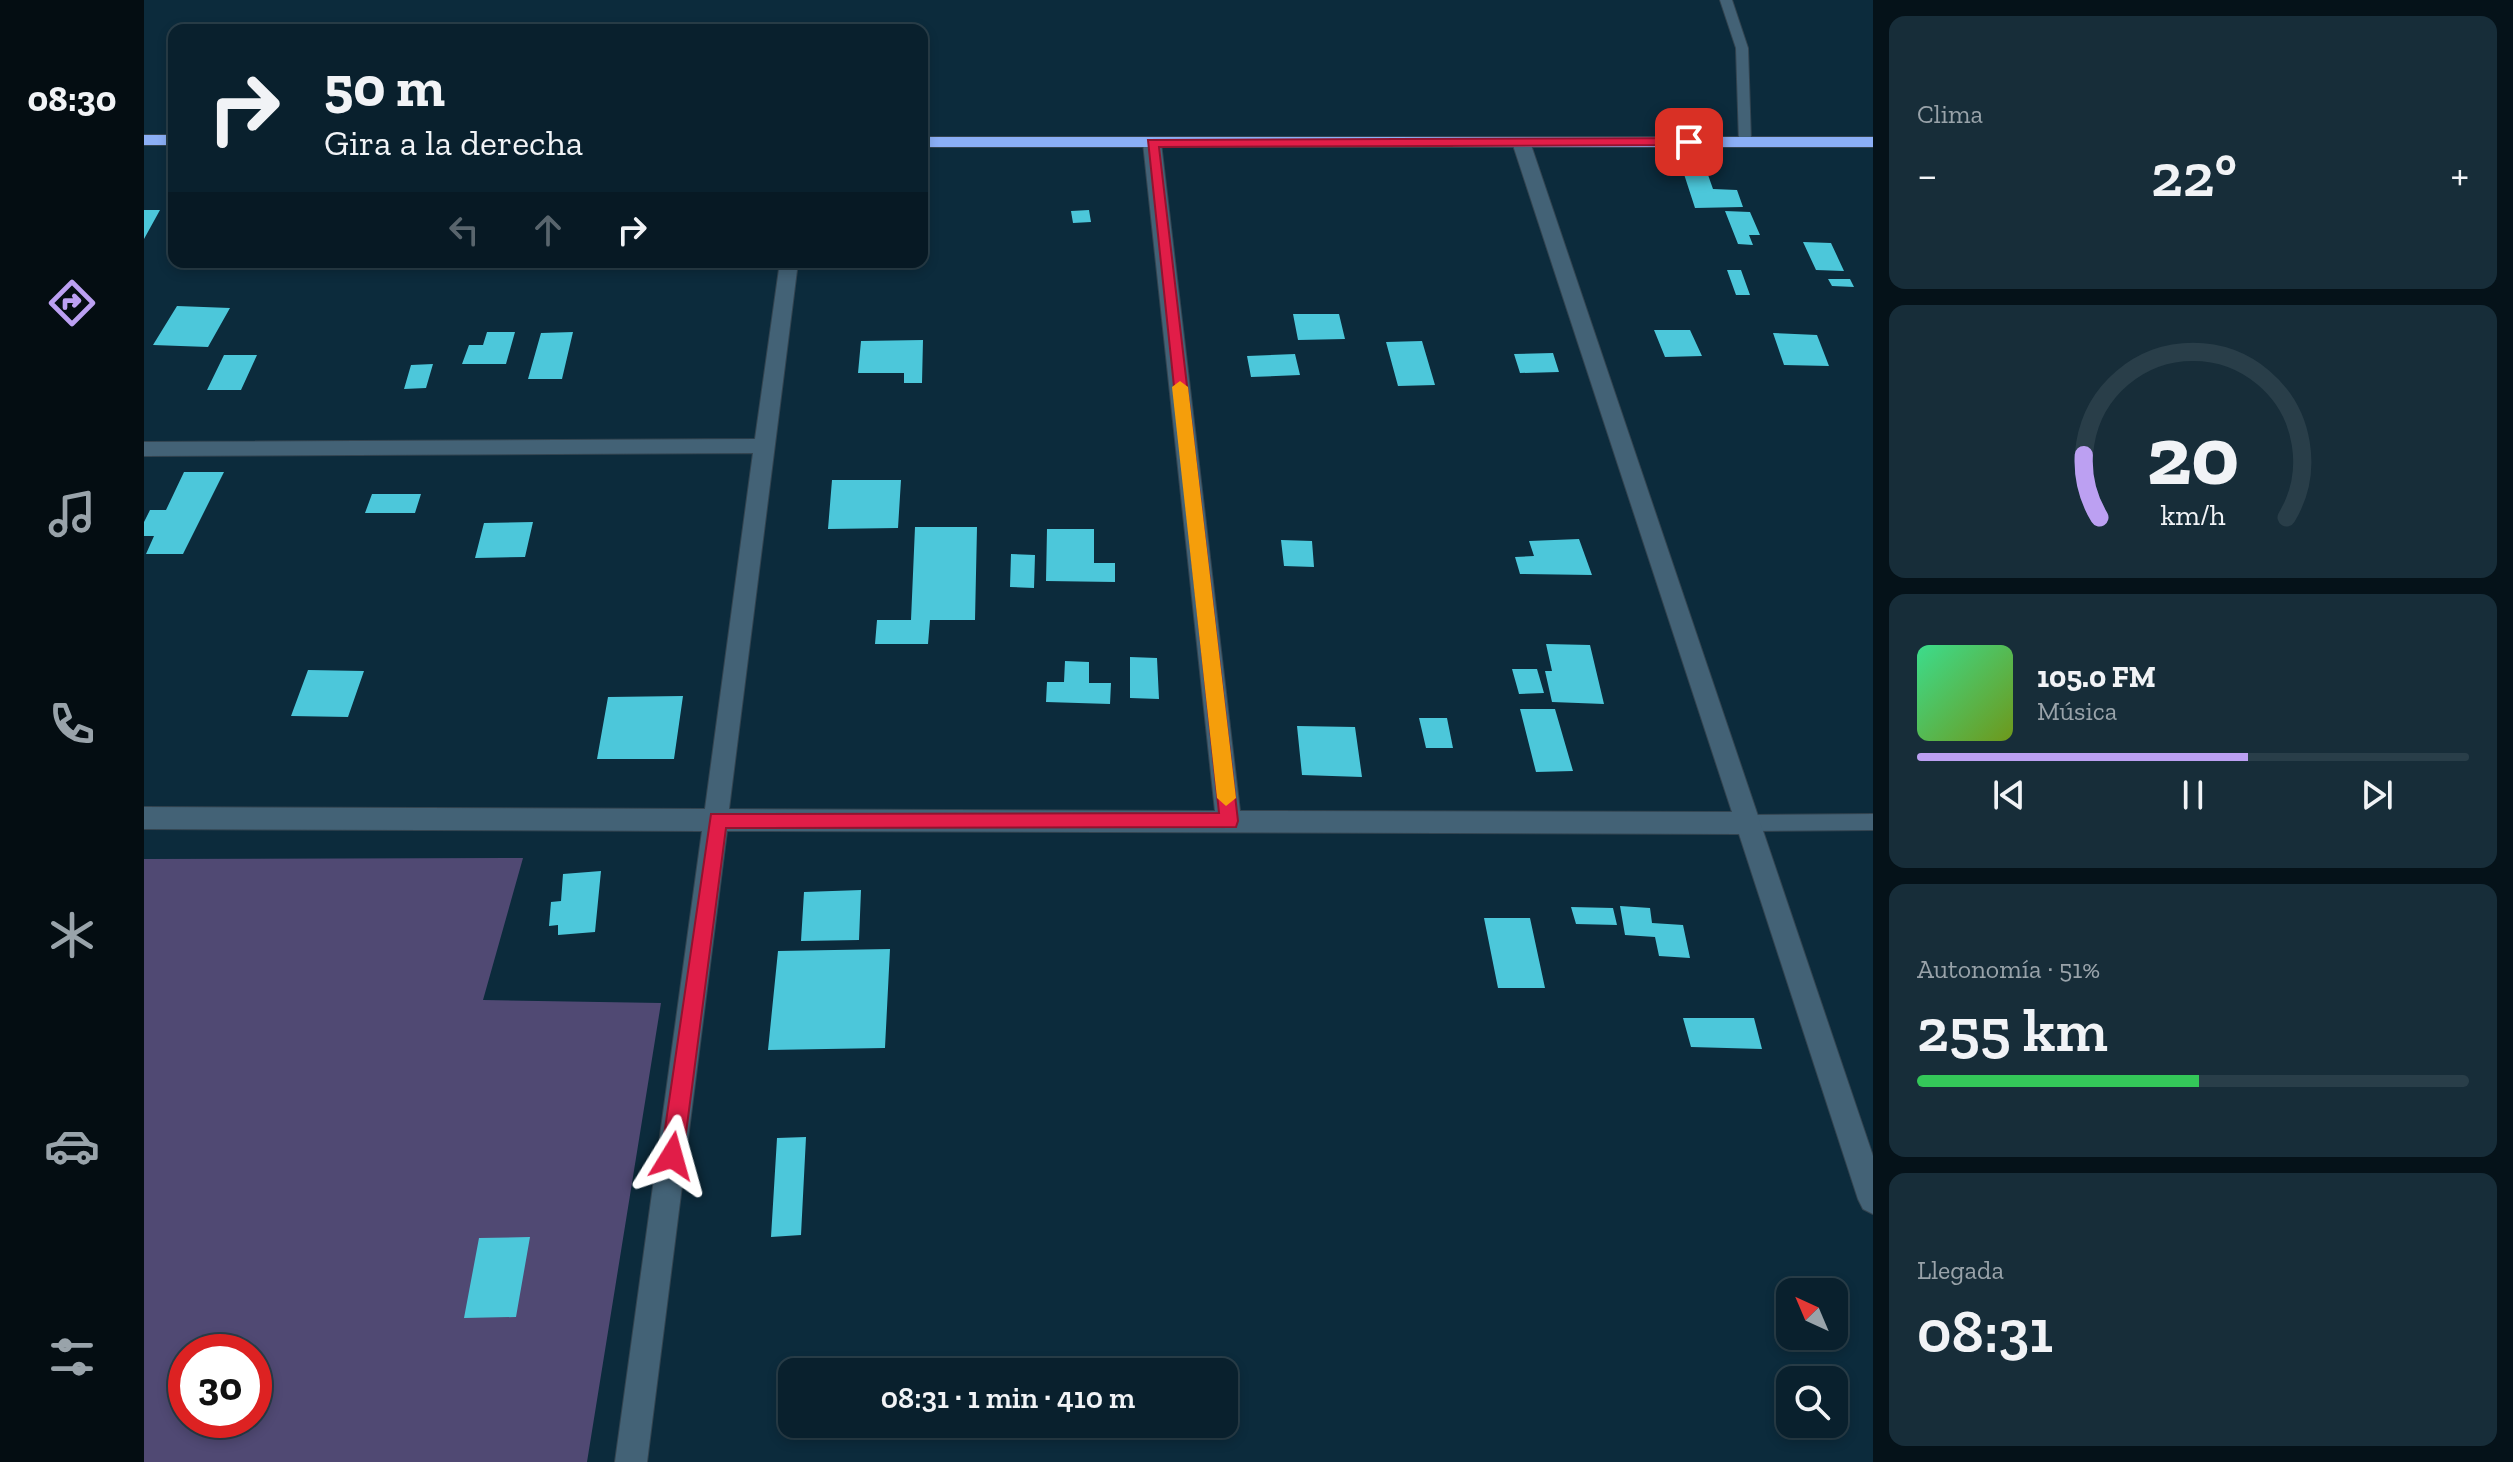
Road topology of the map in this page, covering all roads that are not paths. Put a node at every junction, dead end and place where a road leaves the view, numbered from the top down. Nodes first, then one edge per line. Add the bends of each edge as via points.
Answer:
1 (1726, 0) edge
2 (144, 140) edge
3 (168, 140) edge
4 (928, 142) edge
5 (1521, 142) junction
6 (1745, 142) junction
7 (1873, 142) edge
8 (1152, 143) junction
9 (788, 268) edge
10 (767, 446) junction
11 (144, 449) edge
12 (144, 818) edge
13 (717, 820) junction
14 (1229, 821) junction
15 (1873, 822) edge
16 (1749, 823) junction
17 (1873, 1199) edge
18 (631, 1462) edge

1 - 6 lane via 1742,48
2 - 3 highway
4 - 8 highway
5 - 6 highway
5 - 8 highway
5 - 16 street
6 - 7 highway
8 - 14 street
9 - 10 street
10 - 11 street
10 - 13 street
12 - 13 street
13 - 14 street
13 - 18 street
14 - 16 street
15 - 16 lane
16 - 17 street

